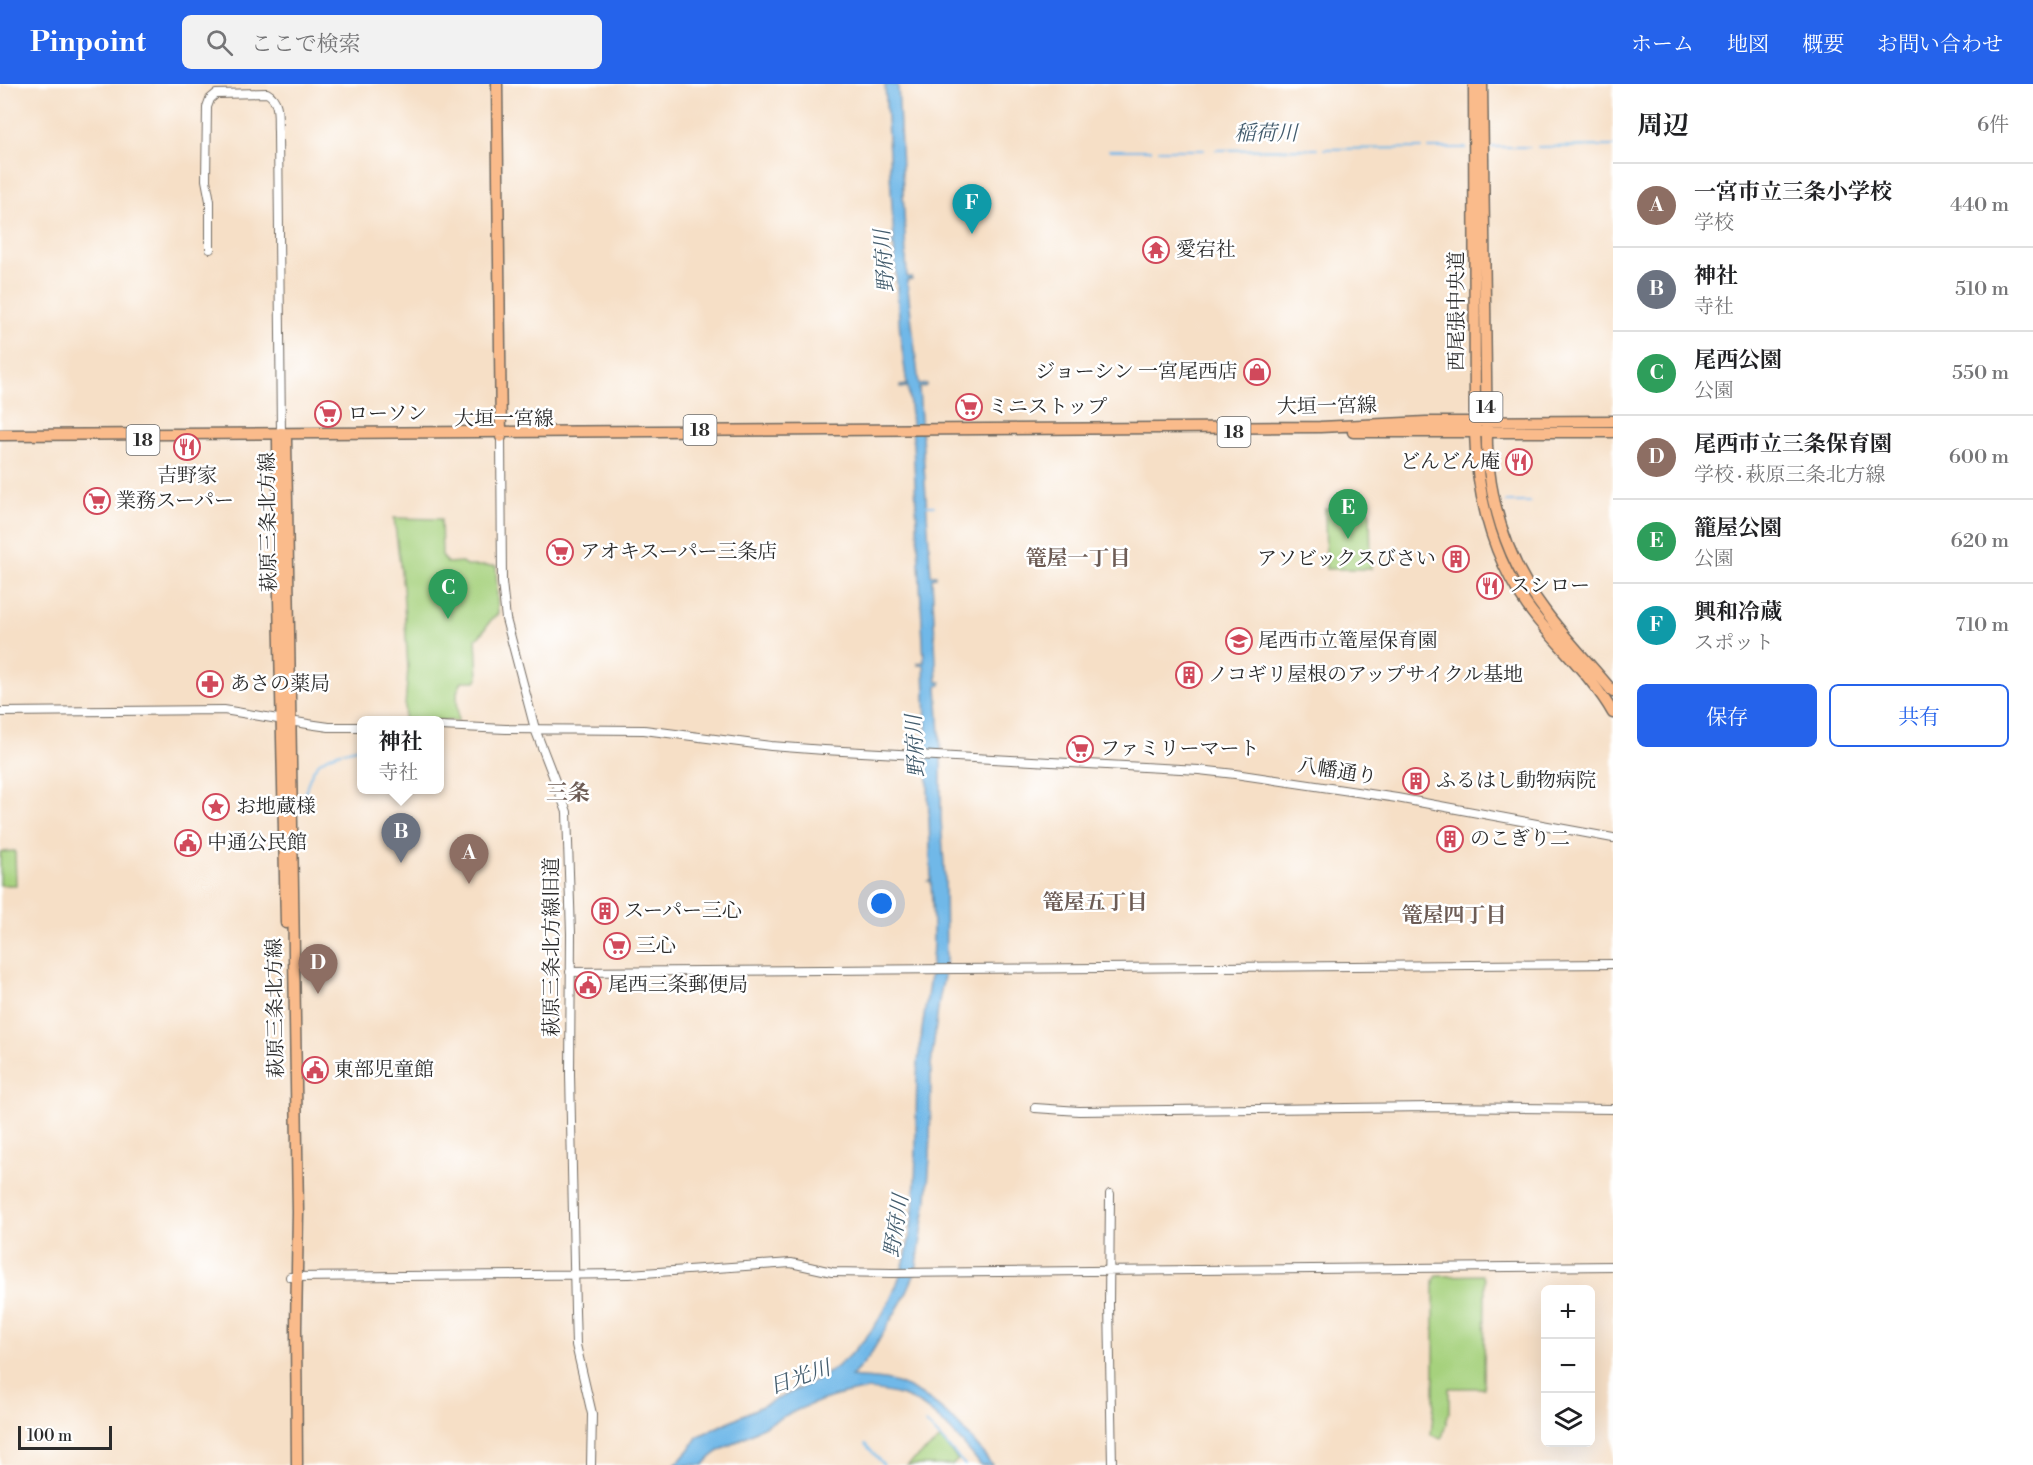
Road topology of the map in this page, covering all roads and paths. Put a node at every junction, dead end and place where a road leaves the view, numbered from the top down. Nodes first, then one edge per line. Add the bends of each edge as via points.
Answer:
1 (497, 84) edge
2 (1474, 84) edge
3 (1482, 84) edge
4 (210, 249) dead end
5 (1613, 421) edge
6 (1481, 428) junction
7 (1613, 432) edge
8 (501, 434) junction
9 (0, 435) edge
10 (281, 437) junction
11 (0, 441) edge
12 (1613, 692) edge
13 (1612, 708) edge
14 (0, 712) edge
15 (286, 720) junction
16 (444, 726) edge
17 (357, 727) edge
18 (535, 729) junction
19 (1613, 838) edge
20 (1613, 964) edge
21 (570, 972) junction
22 (1035, 1108) dead end
23 (1613, 1108) edge
24 (1110, 1194) dead end
25 (1613, 1266) edge
26 (1110, 1271) junction
27 (574, 1275) junction
28 (293, 1277) junction
29 (291, 1465) edge
30 (297, 1465) edge
31 (591, 1465) edge
32 (1112, 1465) edge

1 - 8 main road
2 - 6 main road, 西尾張中央道 / 14
3 - 6 main road, 西尾張中央道 / 14
4 - 10 street via 207,107 216,94 267,93 277,104 278,123
5 - 6 main road, 大垣一宮線 / 18
6 - 7 main road, 大垣一宮線 / 18
6 - 8 main road, 大垣一宮線 / 18
6 - 12 main road, 西尾張中央道 / 14 via 1494,506 1512,558 1546,612
6 - 13 main road, 西尾張中央道 / 14 via 1477,468 1483,506 1509,575 1537,618
8 - 10 main road, 大垣一宮線 / 18
8 - 18 street, 萩原三条北方線旧道 via 502,588 506,619
9 - 10 main road, 大垣一宮線 / 18
10 - 11 main road, 大垣一宮線 / 18
10 - 15 main road, 萩原三条北方線 via 279,599
14 - 15 street via 203,709 241,711
15 - 17 street
15 - 28 main road, 萩原三条北方線 via 298,1212
16 - 18 street, 八幡通り
18 - 19 street, 八幡通り via 644,730 771,746 1236,774 1397,798
18 - 21 street, 萩原三条北方線旧道 via 567,812
20 - 21 street
21 - 27 street, 萩原三条北方線旧道
22 - 23 street
24 - 26 street
25 - 26 street
26 - 27 street via 832,1272 791,1263
26 - 32 street
27 - 28 street
27 - 31 street, 萩原三条北方線旧道 via 576,1345 591,1413
28 - 29 main road, 萩原三条北方線
28 - 30 main road, 萩原三条北方線

